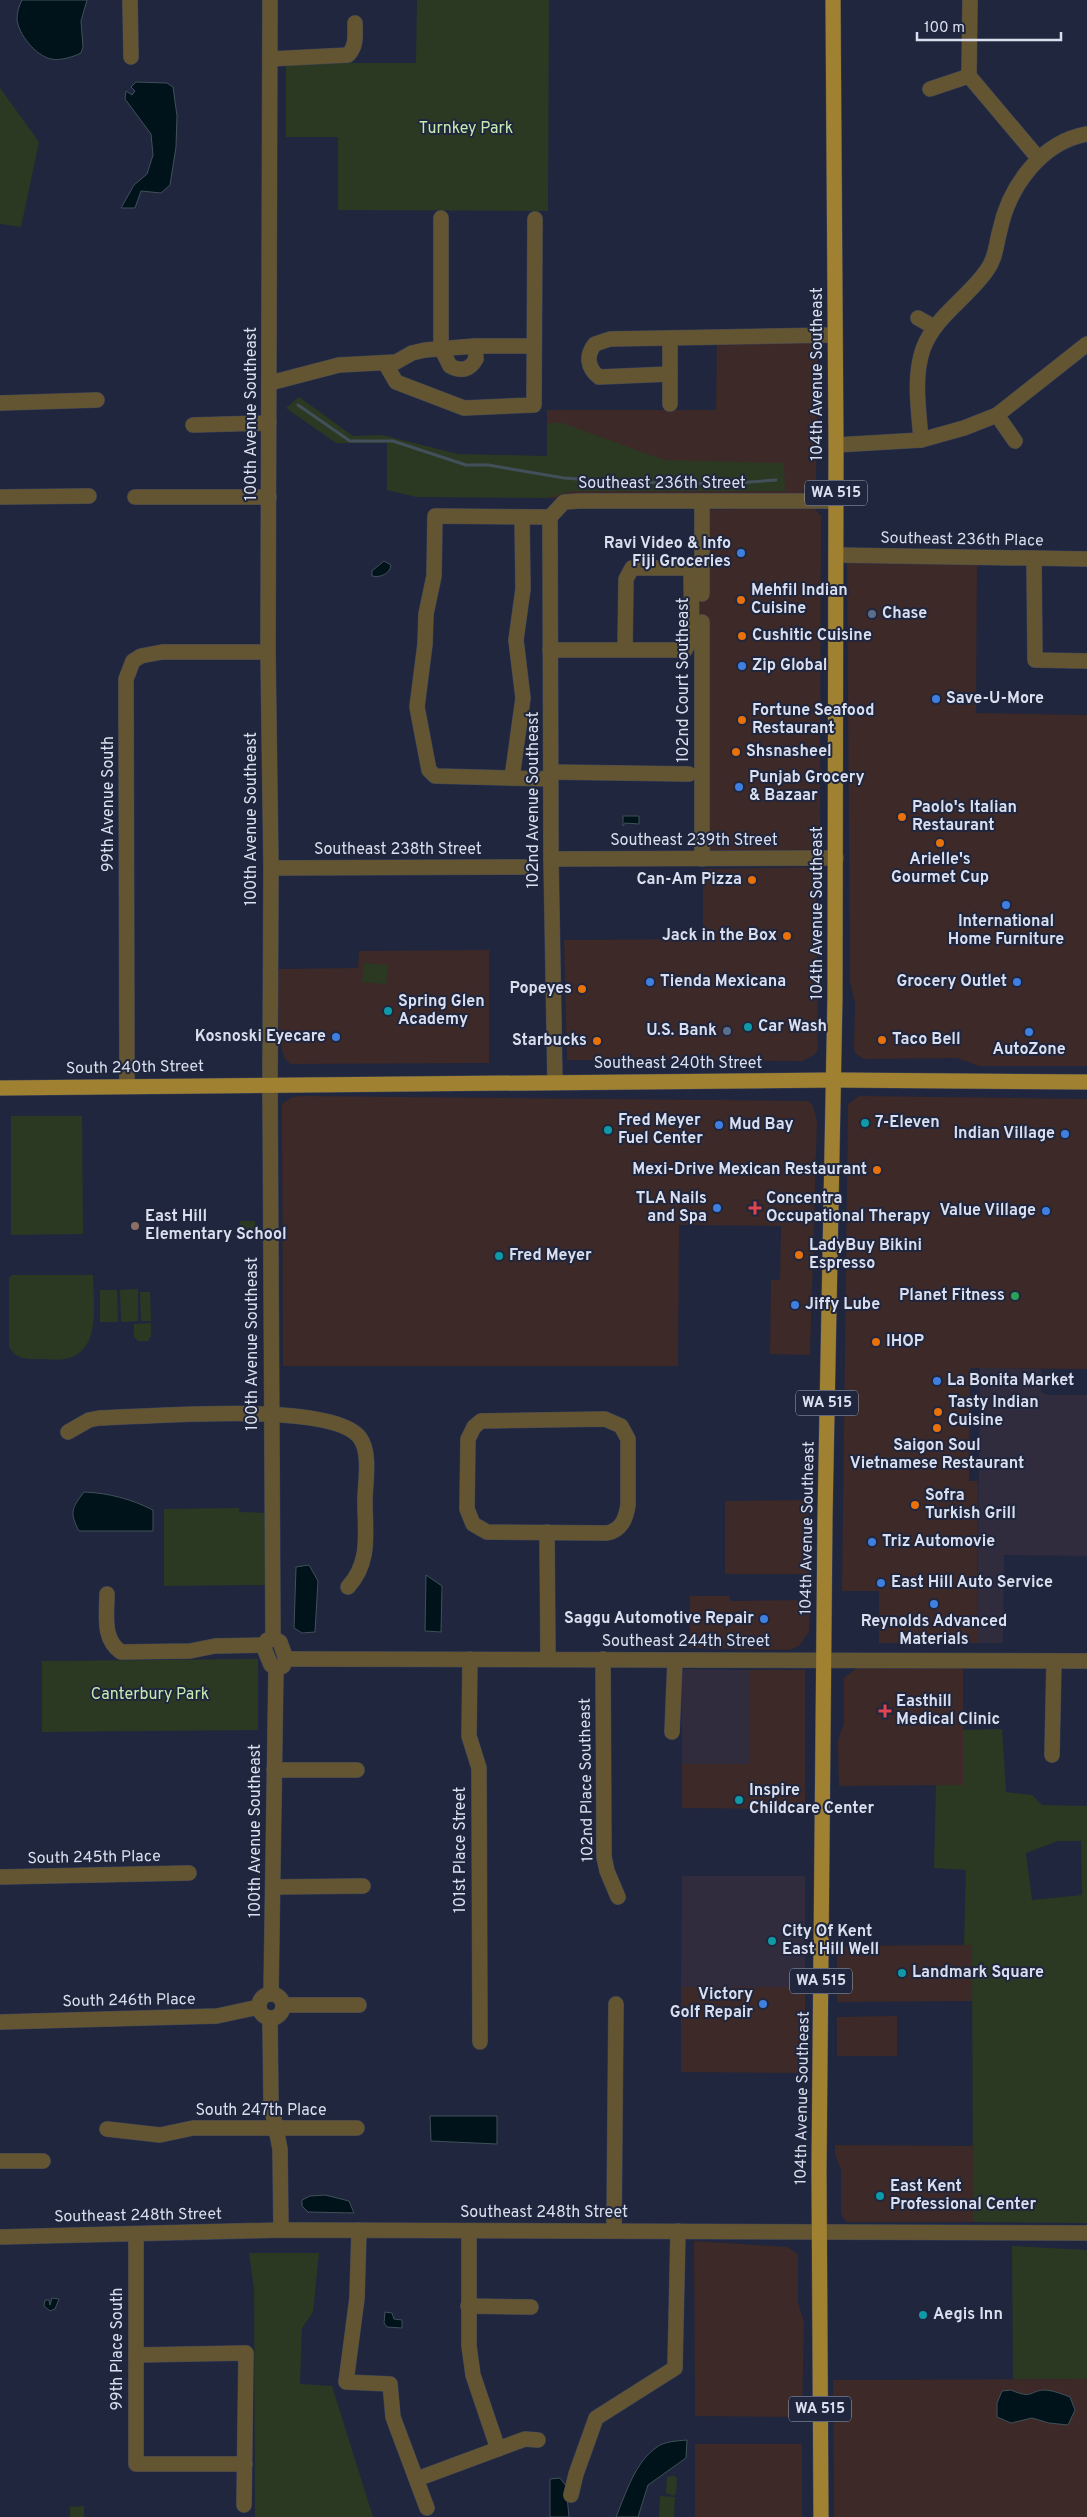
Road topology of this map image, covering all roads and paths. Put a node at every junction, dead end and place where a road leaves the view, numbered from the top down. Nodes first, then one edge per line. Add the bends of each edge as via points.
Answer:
1 (130, 0) edge
2 (270, 0) edge
3 (833, 0) edge
4 (970, 0) edge
5 (355, 23) dead end
6 (131, 57) dead end
7 (270, 58) junction
8 (968, 76) junction
9 (930, 89) dead end
10 (1087, 134) edge
11 (1038, 159) junction
12 (441, 218) dead end
13 (535, 219) dead end
14 (918, 318) dead end
15 (934, 327) junction
16 (441, 331) junction
17 (835, 335) junction
18 (670, 338) junction
19 (475, 346) junction
20 (534, 346) junction
21 (1086, 346) edge
22 (457, 347) junction
23 (441, 348) junction
24 (385, 363) junction
25 (670, 374) junction
26 (270, 383) junction
27 (97, 400) dead end
28 (0, 403) edge
29 (670, 404) dead end
30 (997, 415) junction
31 (269, 423) junction
32 (192, 424) dead end
33 (921, 440) junction
34 (1015, 441) dead end
35 (836, 445) junction
36 (89, 496) dead end
37 (0, 497) edge
38 (136, 497) dead end
39 (269, 497) junction
40 (702, 501) junction
41 (836, 501) junction
42 (522, 517) junction
43 (550, 517) junction
44 (836, 555) junction
45 (1034, 559) junction
46 (1087, 559) edge
47 (550, 650) junction
48 (626, 650) junction
49 (268, 652) junction
50 (1087, 661) edge
51 (689, 774) dead end
52 (551, 775) junction
53 (512, 778) junction
54 (836, 858) junction
55 (702, 859) junction
56 (541, 865) junction
57 (271, 868) junction
58 (834, 1080) junction
59 (555, 1082) junction
60 (1087, 1082) edge
61 (270, 1083) junction
62 (127, 1086) junction
63 (0, 1088) edge
64 (271, 1414) junction
65 (68, 1432) dead end
66 (548, 1532) junction
67 (348, 1587) dead end
68 (107, 1594) dead end
69 (268, 1642) junction
70 (470, 1659) junction
71 (548, 1659) junction
72 (603, 1660) junction
73 (675, 1660) junction
74 (824, 1660) junction
75 (1054, 1661) junction
76 (1087, 1661) edge
77 (281, 1663) junction
78 (672, 1732) dead end
79 (1052, 1755) dead end
80 (274, 1770) junction
81 (357, 1770) dead end
82 (189, 1873) dead end
83 (0, 1877) edge
84 (363, 1886) dead end
85 (273, 1887) junction
86 (618, 1897) dead end
87 (271, 1994) junction
88 (616, 2004) dead end
89 (283, 2005) junction
90 (359, 2005) dead end
91 (258, 2007) junction
92 (270, 2018) junction
93 (0, 2022) edge
94 (480, 2042) dead end
95 (107, 2128) dead end
96 (278, 2128) junction
97 (358, 2128) dead end
98 (0, 2160) edge
99 (43, 2161) dead end
100 (280, 2230) junction
101 (359, 2230) junction
102 (469, 2231) junction
103 (614, 2231) junction
104 (678, 2231) junction
105 (819, 2232) junction
106 (1087, 2233) edge
107 (136, 2234) junction
108 (0, 2237) edge
109 (468, 2306) junction
110 (531, 2307) dead end
111 (136, 2355) junction
112 (538, 2440) dead end
113 (498, 2449) junction
114 (245, 2464) junction
115 (417, 2479) junction
116 (571, 2495) dead end
117 (244, 2505) dead end
118 (427, 2508) dead end
119 (821, 2517) edge

1 - 6 street
2 - 7 street, 100th Avenue Southeast
3 - 17 main road, 104th Avenue Southeast / WA 515
4 - 8 street
5 - 7 street via 355,42 348,54
7 - 26 street, 100th Avenue Southeast
8 - 9 street
8 - 11 street
10 - 11 street via 1062,143
11 - 15 street via 1010,198 997,249 988,269
12 - 16 street
13 - 20 street
14 - 15 street
15 - 33 street via 922,352 917,384
16 - 22 street
16 - 23 street
17 - 18 street
17 - 35 main road, 104th Avenue Southeast / WA 515
18 - 25 street
18 - 25 street via 603,340 593,346 588,360 599,377
19 - 20 street
19 - 22 street
19 - 23 street via 476,359 462,370 450,366
20 - 24 street via 534,405 464,408 396,382
21 - 30 street
22 - 23 street
23 - 24 street via 412,353 396,362
24 - 26 street via 339,365
25 - 29 street
26 - 31 street, 100th Avenue Southeast
27 - 28 street
30 - 33 street
30 - 34 street
31 - 32 street
31 - 39 street, 100th Avenue Southeast
33 - 35 street
35 - 41 main road, 104th Avenue Southeast / WA 515
36 - 37 street
38 - 39 street
39 - 49 street, 100th Avenue Southeast
40 - 41 street, Southeast 236th Street
40 - 43 street, Southeast 236th Street via 564,502
40 - 55 street, 102nd Court Southeast
41 - 44 main road, 104th Avenue Southeast / WA 515
42 - 43 street
42 - 53 street via 523,589 516,640 523,698
42 - 53 street via 435,516 434,576 427,604 417,707 429,770 435,776
43 - 47 street, 102nd Avenue Southeast
44 - 45 street, Southeast 236th Place
44 - 54 main road, 104th Avenue Southeast / WA 515
45 - 46 street, Southeast 236th Place
45 - 50 street via 1035,660
47 - 48 street
47 - 52 street, 102nd Avenue Southeast
48 - 48 street, 102nd Court Southeast via 628,574 632,568 685,567 691,574 692,638 689,646 685,650
49 - 57 street, 100th Avenue Southeast
49 - 62 street, 99th Avenue South via 152,653 133,661 126,679
51 - 52 street
52 - 53 street
52 - 56 street, 102nd Avenue Southeast
54 - 55 street, Southeast 239th Street
54 - 58 main road, 104th Avenue Southeast / WA 515
55 - 56 street, Southeast 239th Street
56 - 57 street, Southeast 238th Street
56 - 59 street, 102nd Avenue Southeast
57 - 61 street, 100th Avenue Southeast
58 - 59 main road, Southeast 240th Street
58 - 60 main road, Southeast 240th Street
58 - 74 main road, 104th Avenue Southeast / WA 515
59 - 61 main road, Southeast 240th Street
61 - 62 main road, South 240th Street
61 - 64 street, 100th Avenue Southeast
62 - 63 main road, South 240th Street
64 - 65 street via 100,1418 89,1420
64 - 67 street via 300,1415 335,1423 356,1434 362,1442 365,1453 364,1557 360,1573
64 - 69 street, 100th Avenue Southeast
66 - 66 street via 607,1533 624,1521 628,1505 628,1438 621,1426 605,1419 481,1421 468,1439 467,1509 473,1524 487,1532
66 - 71 street
68 - 69 street via 109,1636 121,1652 190,1651
69 - 77 street via 270,1665
70 - 71 street, Southeast 244th Street
70 - 77 street, Southeast 244th Street
70 - 94 street, 101st Place Street via 469,1736 478,1768
71 - 72 street, Southeast 244th Street
72 - 73 street, Southeast 244th Street
72 - 86 street, 102nd Place Southeast via 604,1857
73 - 74 street, Southeast 244th Street
73 - 78 street
74 - 75 street, Southeast 244th Street
74 - 105 main road, 104th Avenue Southeast / WA 515
75 - 76 street, Southeast 244th Street
75 - 79 street
77 - 80 street, 100th Avenue Southeast
80 - 81 street
80 - 85 street, 100th Avenue Southeast
82 - 83 street, South 245th Place
84 - 85 street
85 - 87 street, 100th Avenue Southeast
87 - 89 street via 278,1996
87 - 91 street via 261,1999
88 - 103 street
89 - 90 street
89 - 92 street via 278,2016
91 - 92 street via 264,2016
91 - 93 street, South 246th Place via 217,2016
92 - 96 street via 271,2104
95 - 96 street, South 247th Place via 160,2135 193,2128
96 - 97 street, South 247th Place
96 - 100 street
98 - 99 street
100 - 101 street, Southeast 248th Street
100 - 107 street, Southeast 248th Street
101 - 102 street, Southeast 248th Street
101 - 115 street via 357,2298 346,2382 390,2384 393,2417
102 - 103 street, Southeast 248th Street
102 - 109 street
103 - 104 street, Southeast 248th Street
104 - 105 street, Southeast 248th Street
104 - 116 street via 675,2368 596,2418
105 - 106 street, Southeast 248th Street
105 - 119 main road, 104th Avenue Southeast / WA 515
107 - 108 street, Southeast 248th Street
107 - 111 street, 99th Place South
109 - 110 street
109 - 113 street via 473,2375
111 - 114 street, 99th Place South via 136,2464
111 - 114 street via 246,2354
112 - 113 street via 525,2439
113 - 115 street
114 - 117 street
115 - 118 street

